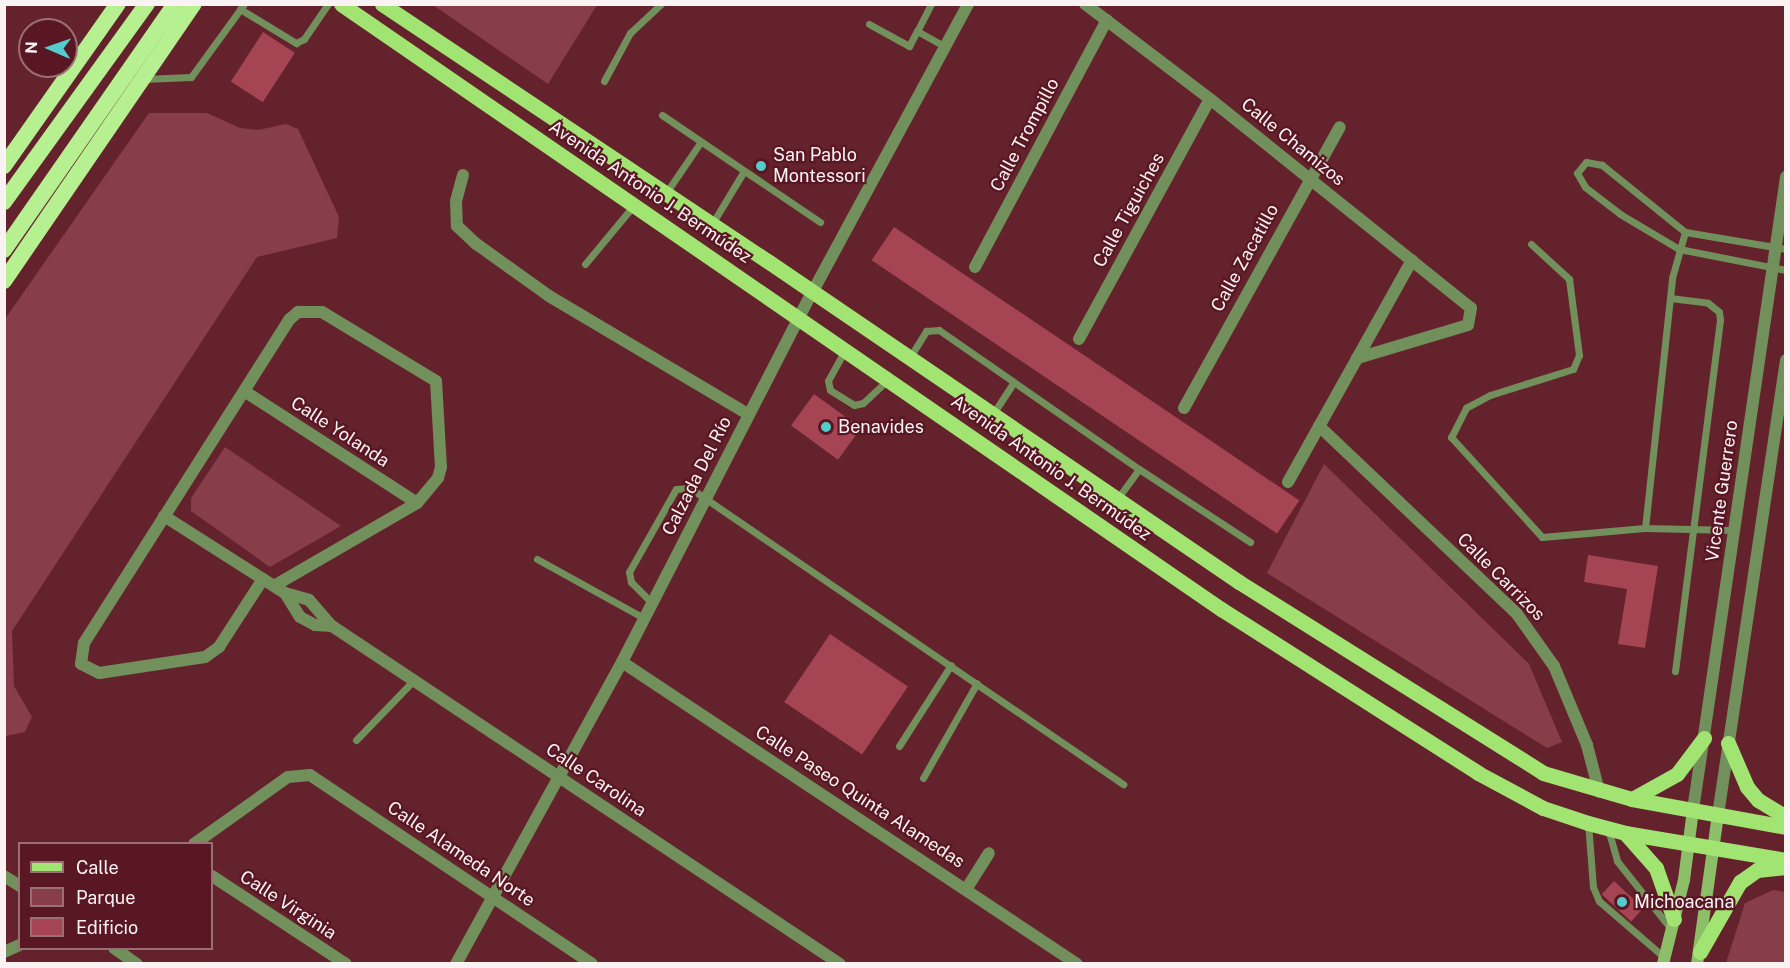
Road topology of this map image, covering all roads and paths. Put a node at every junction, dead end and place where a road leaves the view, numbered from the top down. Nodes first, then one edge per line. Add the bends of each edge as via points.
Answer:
1 (118, 4) edge
2 (147, 4) edge
3 (175, 4) edge
4 (194, 4) edge
5 (328, 4) edge
6 (341, 4) edge
7 (382, 4) edge
8 (661, 4) edge
9 (931, 4) edge
10 (969, 4) edge
11 (1086, 4) edge
12 (242, 7) edge
13 (1107, 20) junction
14 (869, 24) dead end
15 (917, 31) junction
16 (946, 46) junction
17 (143, 79) junction
18 (604, 81) dead end
19 (1210, 99) junction
20 (662, 115) dead end
21 (1340, 127) dead end
22 (700, 143) junction
23 (4, 166) edge
24 (744, 171) junction
25 (463, 175) dead end
26 (1785, 177) edge
27 (1310, 178) junction
28 (666, 193) junction
29 (4, 202) edge
30 (634, 205) junction
31 (820, 222) dead end
32 (712, 224) junction
33 (1685, 232) junction
34 (1530, 244) dead end
35 (1780, 248) edge
36 (1679, 249) junction
37 (4, 250) edge
38 (1412, 260) junction
39 (585, 264) dead end
40 (975, 267) dead end
41 (1772, 268) junction
42 (1785, 270) edge
43 (4, 281) edge
44 (813, 291) junction
45 (1670, 298) junction
46 (799, 318) junction
47 (1079, 339) dead end
48 (845, 350) junction
49 (910, 357) junction
50 (1357, 358) junction
51 (1785, 360) edge
52 (888, 380) junction
53 (1012, 383) junction
54 (244, 391) junction
55 (1184, 408) dead end
56 (748, 414) junction
57 (993, 414) junction
58 (1319, 426) junction
59 (1138, 469) junction
60 (1288, 482) dead end
61 (706, 498) junction
62 (1117, 499) junction
63 (417, 502) junction
64 (164, 516) junction
65 (1645, 528) junction
66 (1691, 529) junction
67 (1734, 530) junction
68 (1250, 542) dead end
69 (537, 559) dead end
70 (263, 579) junction
71 (274, 586) junction
72 (285, 593) junction
73 (652, 603) junction
74 (644, 618) junction
75 (332, 626) junction
76 (622, 662) junction
77 (951, 665) junction
78 (1675, 671) dead end
79 (414, 680) junction
80 (977, 683) junction
81 (1704, 738) junction
82 (356, 740) dead end
83 (1728, 744) junction
84 (899, 746) dead end
85 (557, 775) junction
86 (923, 778) dead end
87 (1122, 784) dead end
88 (1599, 791) junction
89 (1632, 799) junction
90 (1693, 810) junction
91 (1718, 814) junction
92 (1785, 817) edge
93 (1588, 823) junction
94 (1785, 827) edge
95 (1608, 829) junction
96 (1625, 833) junction
97 (195, 842) edge
98 (1689, 842) junction
99 (1714, 847) junction
100 (989, 853) dead end
101 (1785, 860) edge
102 (1785, 867) edge
103 (4, 876) edge
104 (213, 877) edge
105 (18, 885) edge
106 (966, 888) junction
107 (492, 897) junction
108 (1673, 924) junction
109 (18, 946) edge
110 (117, 950) edge
111 (4, 952) edge
112 (1699, 958) edge
113 (1664, 961) edge
114 (137, 963) edge
115 (346, 963) edge
116 (456, 963) edge
117 (592, 963) edge
118 (840, 963) edge
119 (1077, 963) edge

1 - 23 highway
2 - 29 highway
3 - 37 highway
4 - 17 highway
5 - 12 lane via 304,39 296,43
6 - 30 main road, Avenida Antonio J. Bermúdez
7 - 28 main road, Avenida Antonio J. Bermúdez
8 - 18 lane via 630,33
9 - 15 lane
10 - 16 street, Calzada Del Río
11 - 13 street, Calle Chamizos
12 - 17 lane via 190,77
13 - 19 street, Calle Chamizos
13 - 40 street, Calle Trompillo
14 - 15 lane via 909,46
15 - 16 lane
16 - 44 street, Calzada Del Río
17 - 43 highway
19 - 27 street, Calle Chamizos
19 - 47 street, Calle Tiguiches
20 - 22 lane
21 - 27 street, Calle Zacatillo
22 - 24 lane
22 - 28 lane
24 - 31 lane
24 - 32 lane
25 - 56 street via 456,201 457,226 475,243 549,296
26 - 35 street, Vicente Guerrero
27 - 38 street, Calle Chamizos
27 - 55 street, Calle Zacatillo
28 - 32 main road, Avenida Antonio J. Bermúdez
30 - 39 lane
30 - 46 main road, Avenida Antonio J. Bermúdez
32 - 44 main road, Avenida Antonio J. Bermúdez
33 - 35 lane
33 - 36 lane
33 - 36 lane via 1602,165 1580,164 1577,173 1585,186 1620,214
34 - 65 lane via 1569,279 1580,355 1573,369 1490,395 1466,408 1451,437 1542,537
35 - 41 street, Vicente Guerrero
36 - 41 lane
36 - 45 lane
38 - 50 street
38 - 50 street, Calle Chamizos via 1468,302 1472,314 1468,325
41 - 42 lane
41 - 67 street, Vicente Guerrero
44 - 46 street, Calzada Del Río
44 - 49 main road, Avenida Antonio J. Bermúdez
45 - 65 lane
45 - 66 lane via 1708,303 1719,312 1720,320
46 - 48 main road, Avenida Antonio J. Bermúdez
46 - 56 street, Calzada Del Río
48 - 52 main road, Avenida Antonio J. Bermúdez
48 - 52 lane via 828,381 830,390 854,405 863,403
49 - 53 lane via 926,332 939,330
49 - 57 main road, Avenida Antonio J. Bermúdez
50 - 58 street
51 - 83 street
52 - 93 main road, Avenida Antonio J. Bermúdez via 1221,609 1478,773 1543,808
53 - 57 lane
53 - 59 lane
54 - 63 street, Calle Yolanda
54 - 63 street via 290,319 309,311 326,314 433,379 440,394 441,467 438,478
54 - 64 street
56 - 61 street, Calzada Del Río
57 - 62 main road, Avenida Antonio J. Bermúdez
58 - 60 street
58 - 88 street, Calle Carrizos via 1529,629 1554,666 1587,746
59 - 62 lane
59 - 68 lane
61 - 73 street, Calzada Del Río
61 - 73 lane via 685,486 676,489 629,572 631,582
61 - 77 lane
62 - 88 main road, Avenida Antonio J. Bermúdez via 1239,582 1543,773
63 - 71 street
64 - 70 street, Calle Carolina
64 - 70 street via 81,647 81,664 90,671 99,673 212,654
65 - 66 lane
66 - 67 lane
66 - 78 lane
67 - 81 street, Vicente Guerrero
69 - 74 lane
70 - 71 street, Calle Carolina
71 - 72 street, Calle Carolina
72 - 75 street, Calle Carolina via 315,603
72 - 75 street, Calle Carolina via 290,607 307,622
73 - 74 street, Calzada Del Río
74 - 76 street, Calzada Del Río
75 - 79 street, Calle Carolina
76 - 85 street, Calzada Del Río
76 - 106 street, Calle Paseo Quinta Alamedas
77 - 80 lane
77 - 84 lane
79 - 82 lane
79 - 85 street, Calle Carolina
80 - 86 lane
80 - 87 lane
81 - 89 main road via 1677,774
81 - 90 street, Vicente Guerrero
83 - 91 street
83 - 92 main road via 1747,787 1758,800
85 - 107 street, Calzada Del Río
85 - 118 street, Calle Carolina
88 - 89 main road, Avenida Antonio J. Bermúdez
89 - 90 main road, Avenida Antonio J. Bermúdez
90 - 91 main road, Avenida Antonio J. Bermúdez
90 - 98 main road
91 - 94 main road, Avenida Antonio J. Bermúdez
91 - 99 main road
93 - 95 main road, Avenida Antonio J. Bermúdez
93 - 113 lane via 1593,887 1599,901
95 - 96 main road, Avenida Antonio J. Bermúdez
95 - 108 lane via 1617,861
96 - 98 main road, Avenida Antonio J. Bermúdez
96 - 108 main road via 1656,868
97 - 107 street, Calle Alameda Norte via 288,777 310,775
98 - 99 main road, Avenida Antonio J. Bermúdez
98 - 108 main road
99 - 101 main road, Avenida Antonio J. Bermúdez
99 - 112 main road
100 - 106 street
102 - 112 main road via 1757,870 1740,882
103 - 105 street
104 - 115 street, Calle Virginia
106 - 119 street, Calle Paseo Quinta Alamedas
107 - 116 street, Calzada Del Río
107 - 117 street, Calle Alameda Norte
108 - 113 main road
109 - 111 street
110 - 114 street

